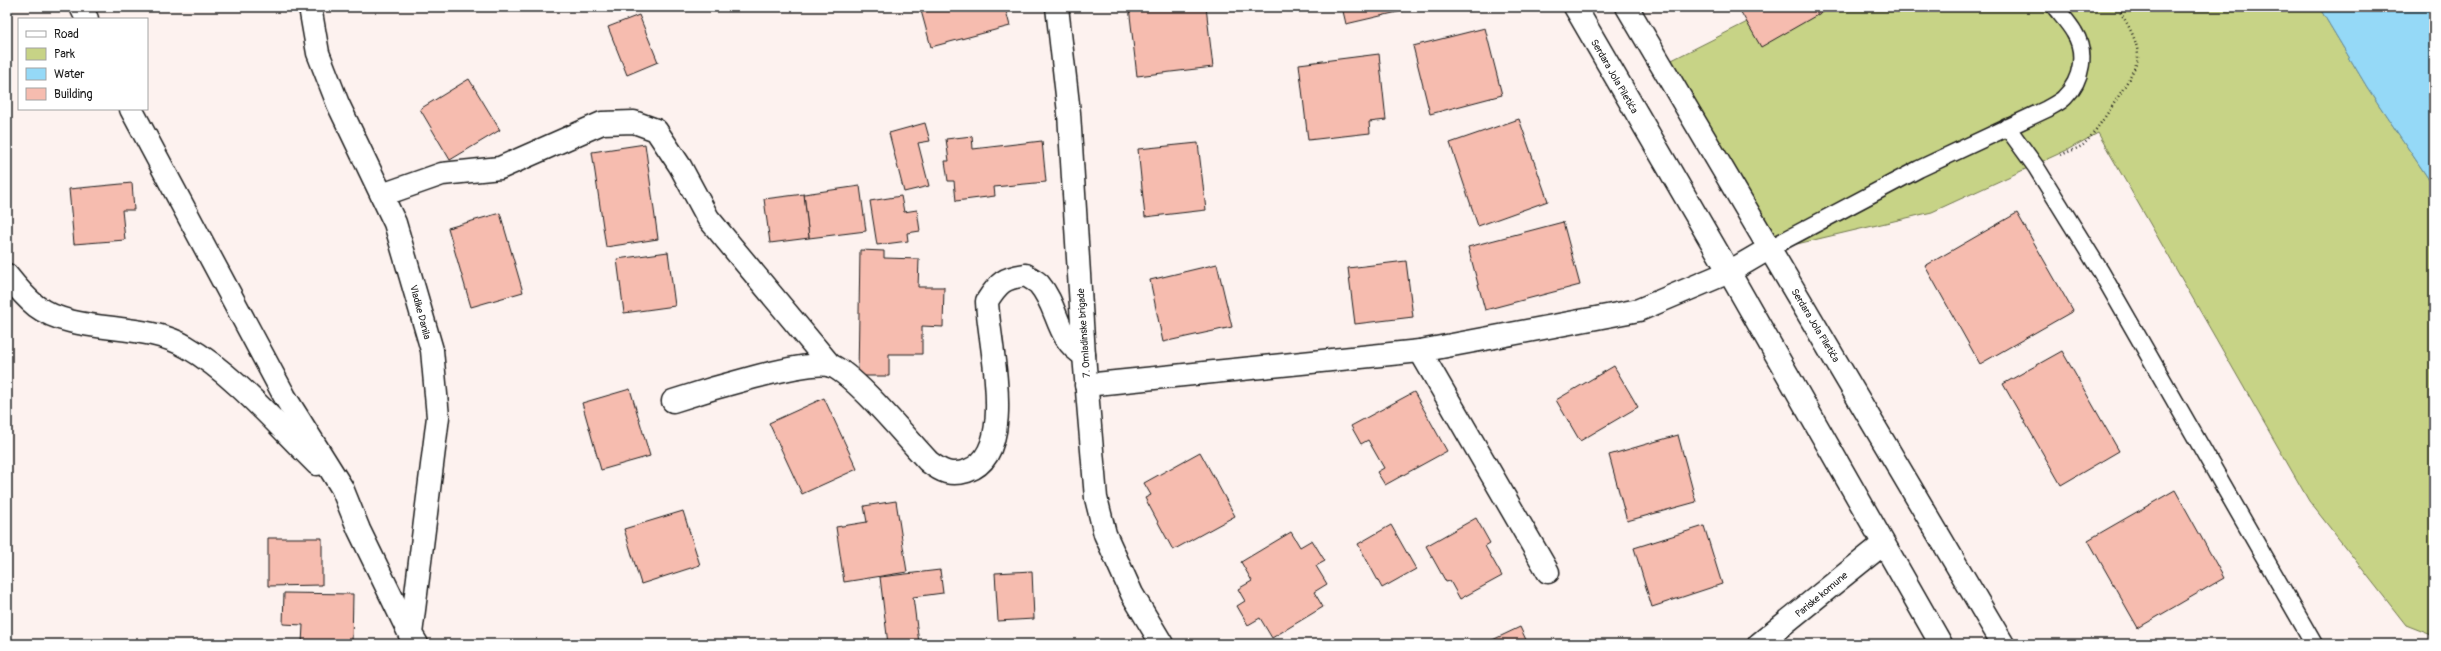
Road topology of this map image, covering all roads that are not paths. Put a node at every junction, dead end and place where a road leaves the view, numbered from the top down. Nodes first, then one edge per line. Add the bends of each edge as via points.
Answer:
1 (81, 7) edge
2 (310, 7) edge
3 (1057, 7) edge
4 (1575, 7) edge
5 (1627, 7) edge
6 (2055, 7) edge
7 (86, 18) edge
8 (132, 110) edge
9 (2008, 127) junction
10 (382, 195) junction
11 (1770, 248) junction
12 (1729, 272) junction
13 (7, 275) edge
14 (1420, 350) junction
15 (1084, 355) junction
16 (831, 366) junction
17 (1086, 385) junction
18 (673, 401) dead end
19 (342, 488) junction
20 (1883, 544) junction
21 (1548, 572) dead end
22 (412, 641) edge
23 (1162, 644) edge
24 (1759, 644) edge
25 (1941, 644) edge
26 (2003, 644) edge
27 (2314, 644) edge

1 - 7 street
2 - 10 street, Vladike Danila via 318,53 338,104
3 - 15 street, 7. Omladinske brigade via 1069,113
4 - 12 street, Serdara Jola Piletića
5 - 11 street, Serdara Jola Piletića
6 - 9 lane via 2079,43 2081,64 2077,81 2065,98
8 - 19 street via 285,397
9 - 11 lane via 1919,169
9 - 27 lane via 2101,272
10 - 16 street via 442,174 500,168 602,123 634,122 656,130 680,166 708,218
10 - 22 street, Vladike Danila via 396,223 432,350 438,417
11 - 12 street
11 - 26 street, Serdara Jola Piletića
12 - 14 street via 1639,310
12 - 20 street, Serdara Jola Piletića
13 - 19 street via 36,306 63,319 151,334 186,346 216,366
14 - 17 street
14 - 21 street
15 - 16 street via 1074,350 1065,339 1039,284 1026,275 1008,277 996,287 987,301 997,400 996,435 988,456 975,468 959,473 943,472 929,462 849,376
15 - 17 street, 7. Omladinske brigade
16 - 18 street via 811,365 720,385
17 - 23 street, 7. Omladinske brigade via 1096,498 1105,534 1132,594
19 - 22 street via 359,530
20 - 24 street, Pariske komune
20 - 25 street, Serdara Jola Piletića

